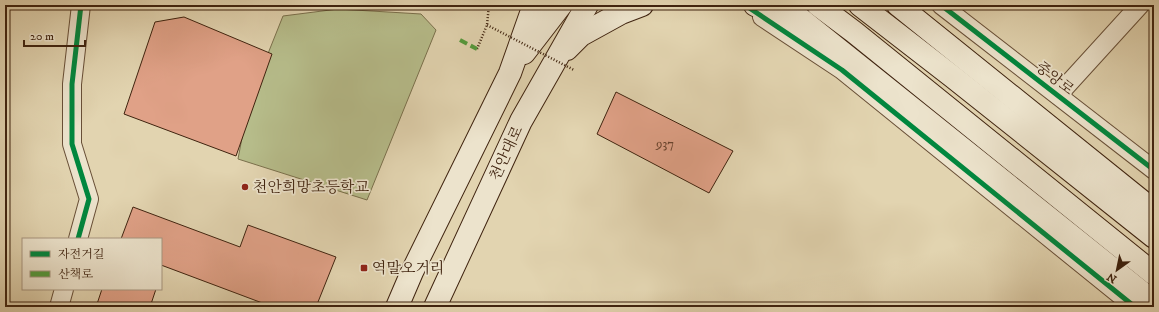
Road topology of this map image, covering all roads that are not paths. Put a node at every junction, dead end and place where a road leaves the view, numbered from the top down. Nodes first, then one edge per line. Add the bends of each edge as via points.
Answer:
1 (81, 5) edge
2 (561, 5) edge
3 (587, 5) edge
4 (642, 5) edge
5 (745, 5) edge
6 (755, 5) edge
7 (783, 5) edge
8 (818, 5) edge
9 (860, 5) edge
10 (941, 5) edge
11 (1140, 5) edge
12 (533, 6) edge
13 (899, 6) edge
14 (827, 39) junction
15 (565, 64) junction
16 (510, 73) junction
17 (1058, 94) junction
18 (1154, 170) edge
19 (1154, 211) edge
20 (78, 238) edge
21 (1154, 238) edge
22 (1154, 274) edge
23 (64, 290) edge
24 (1154, 302) edge
25 (59, 307) edge
26 (397, 307) edge
27 (435, 307) edge
28 (1135, 307) edge

1 - 20 street via 72,84 72,144 89,199
2 - 16 main road
3 - 15 main road, 천안대로
4 - 15 main road via 621,13 581,35
5 - 28 street via 842,70
6 - 14 main road
7 - 14 main road
8 - 22 main road
9 - 21 main road
10 - 17 street, 중앙로
11 - 17 street, 중앙로
12 - 16 main road
13 - 19 main road
14 - 24 main road
15 - 27 main road, 천안대로 via 521,120
16 - 26 main road
17 - 18 street, 중앙로
23 - 25 street

